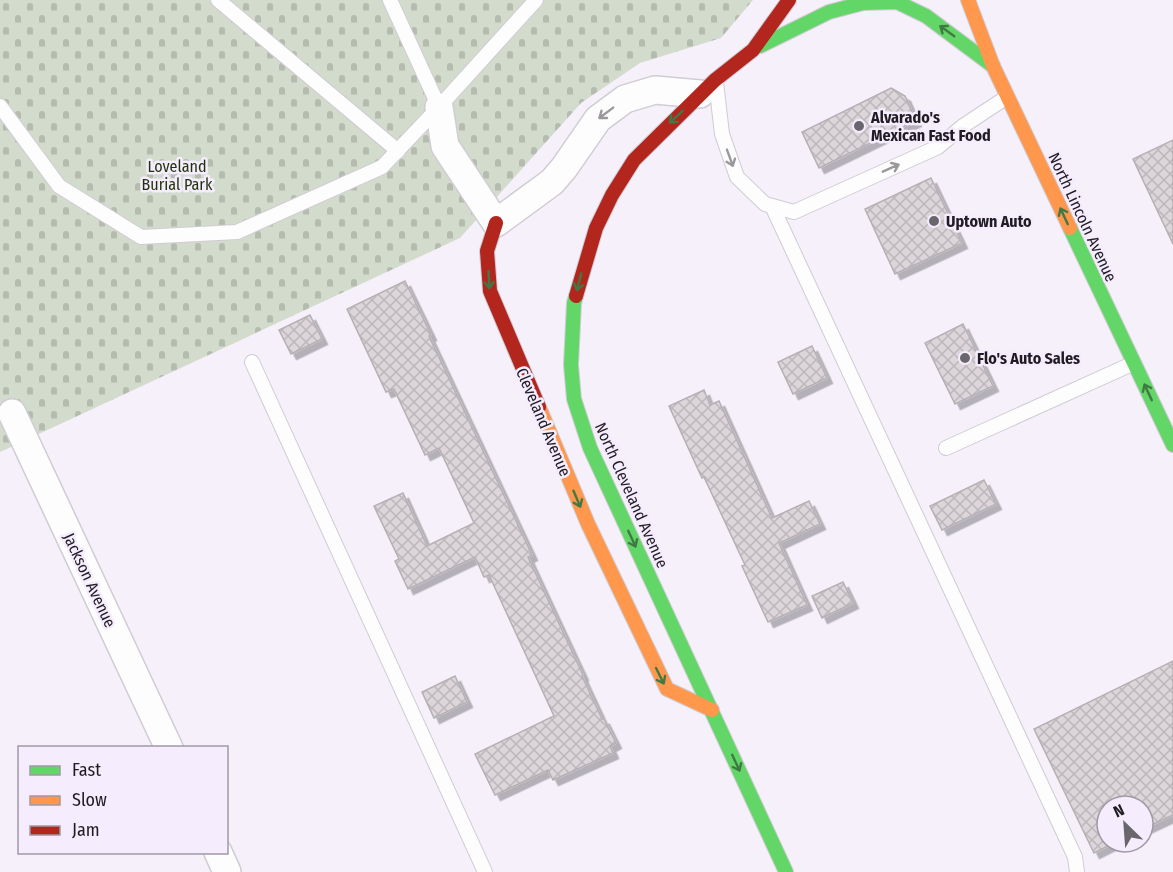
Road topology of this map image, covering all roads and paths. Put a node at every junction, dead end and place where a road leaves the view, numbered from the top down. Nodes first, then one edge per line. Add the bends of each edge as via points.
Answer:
1 (218, 0) edge
2 (390, 0) edge
3 (536, 0) edge
4 (789, 0) edge
5 (968, 0) edge
6 (753, 50) junction
7 (993, 66) junction
8 (708, 87) junction
9 (1008, 96) junction
10 (0, 105) edge
11 (439, 107) junction
12 (398, 151) junction
13 (772, 206) junction
14 (496, 223) junction
15 (252, 362) dead end
16 (1134, 363) junction
17 (12, 413) dead end
18 (1173, 445) edge
19 (946, 448) dead end
20 (712, 710) junction
21 (169, 746) edge
22 (219, 854) edge
23 (227, 872) edge
24 (485, 872) edge
25 (786, 872) edge
26 (1077, 872) edge

1 - 12 lane
2 - 11 lane
3 - 11 lane
4 - 6 main road, North Cleveland Avenue
5 - 7 main road, North Lincoln Avenue
7 -> 6 main road via 926,16 897,2 862,3 829,12
6 - 8 main road, North Cleveland Avenue
7 - 9 main road, North Lincoln Avenue
8 -> 13 lane via 737,177
8 -> 14 street via 655,90 625,99 598,119 552,182
8 -> 20 main road, North Cleveland Avenue via 634,160 612,195 596,228 574,303 571,364 574,399 590,448
13 -> 9 lane via 794,212 938,147
16 -> 9 main road, North Lincoln Avenue
10 - 12 lane via 59,186 141,237 237,232 382,167
11 - 12 lane
11 - 14 street via 445,146
13 - 26 lane via 1075,857
14 -> 20 main road, Cleveland Avenue via 487,251 490,291 588,524 667,689
15 - 24 lane
18 -> 16 main road, North Lincoln Avenue
16 - 19 lane
17 - 21 street, Jackson Avenue
20 -> 25 main road, North Cleveland Avenue
22 - 23 street

